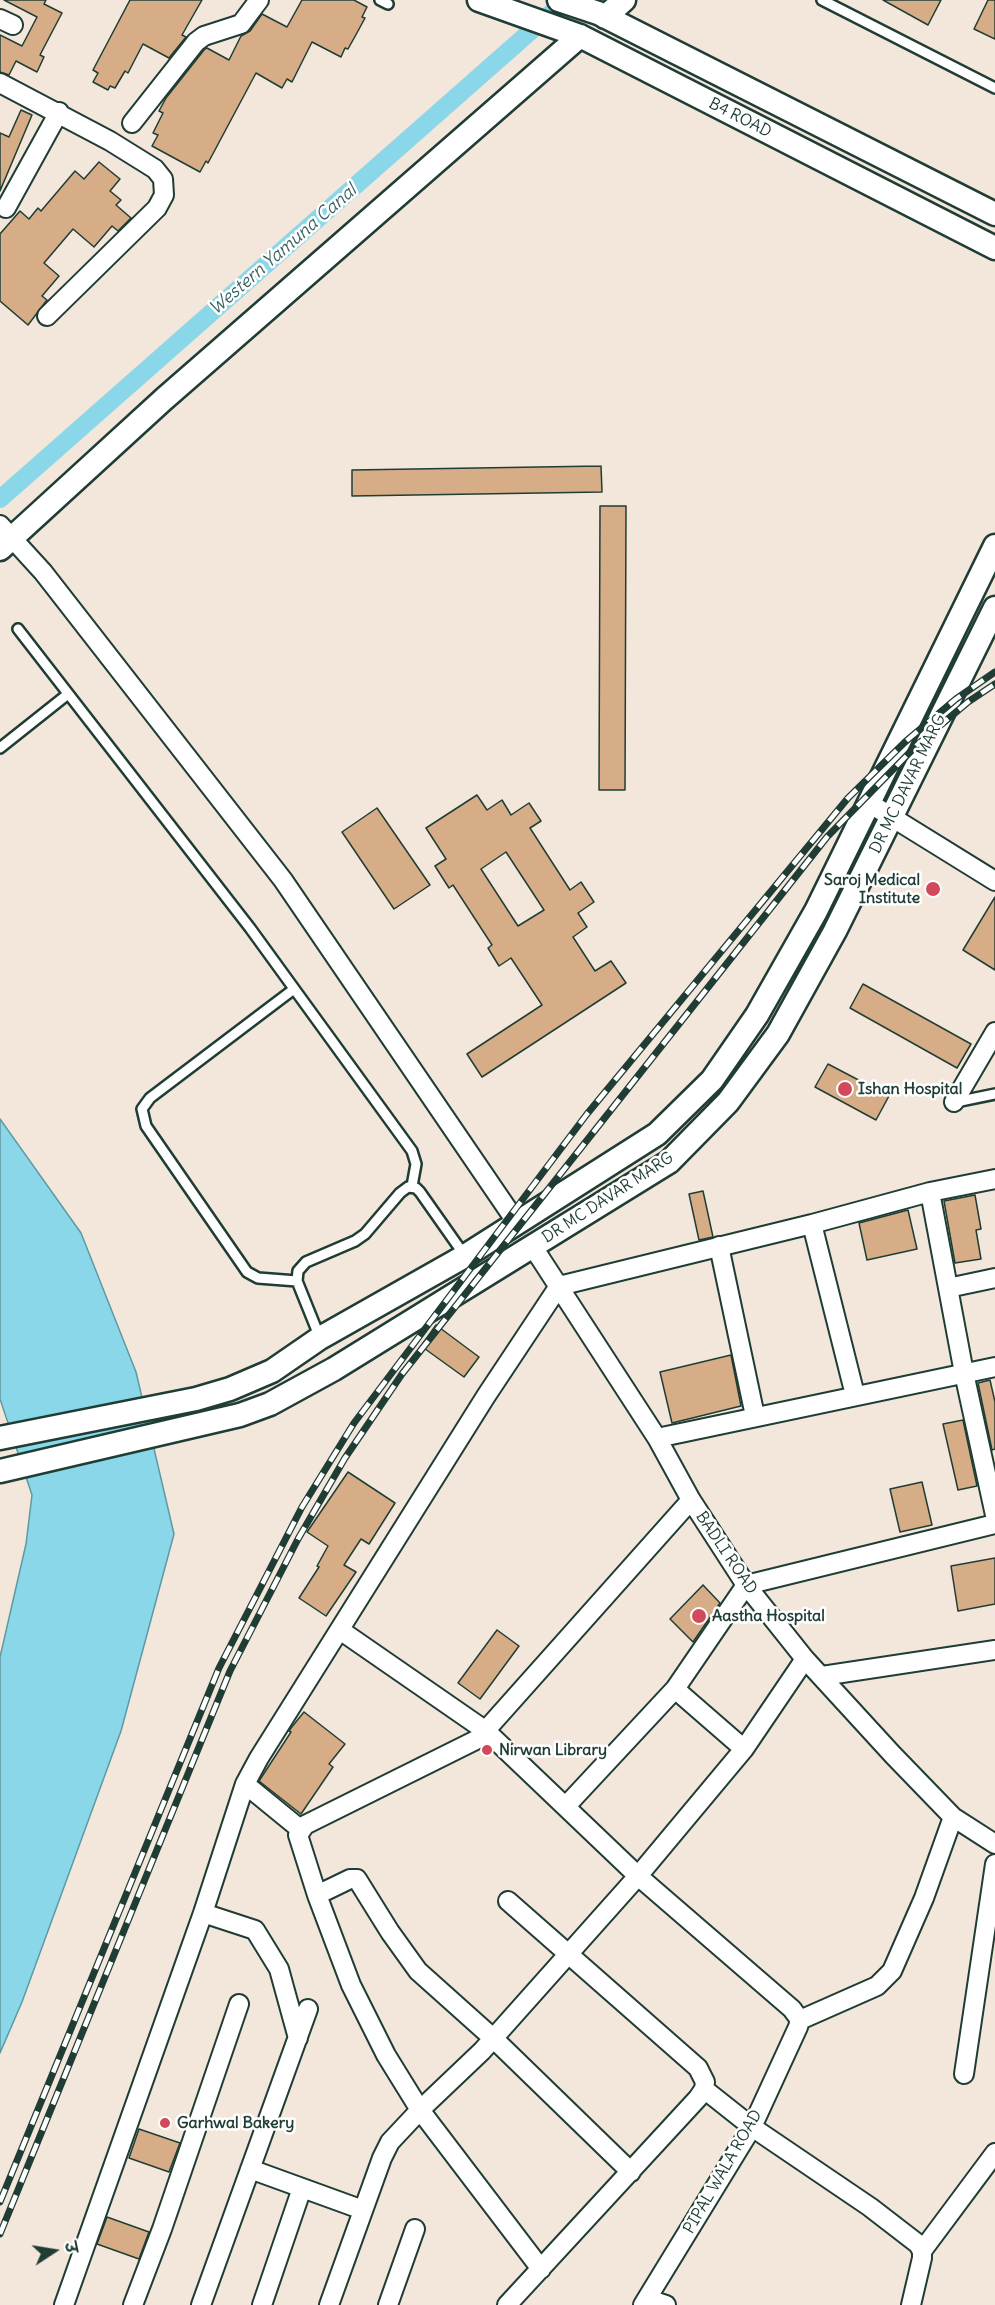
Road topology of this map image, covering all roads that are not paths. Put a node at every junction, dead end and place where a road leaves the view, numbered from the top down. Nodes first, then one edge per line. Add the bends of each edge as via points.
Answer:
1 (259, 0) edge
2 (559, 0) edge
3 (624, 0) edge
4 (827, 1) edge
5 (486, 3) edge
6 (601, 15) junction
7 (574, 33) junction
8 (0, 83) edge
9 (995, 88) edge
10 (59, 112) junction
11 (132, 123) dead end
12 (6, 208) dead end
13 (995, 214) edge
14 (995, 248) edge
15 (46, 316) dead end
16 (8, 538) edge
17 (995, 546) edge
18 (995, 608) edge
19 (18, 629) dead end
20 (68, 694) junction
21 (0, 748) edge
22 (869, 803) junction
23 (892, 817) junction
24 (995, 881) edge
25 (294, 989) junction
26 (995, 1032) edge
27 (995, 1094) edge
28 (954, 1102) joint
29 (995, 1179) edge
30 (412, 1186) junction
31 (930, 1192) junction
32 (517, 1223) junction
33 (812, 1224) junction
34 (719, 1246) junction
35 (533, 1247) junction
36 (465, 1256) junction
37 (995, 1278) edge
38 (297, 1281) junction
39 (559, 1286) junction
40 (948, 1288) junction
41 (313, 1343) junction
42 (995, 1367) edge
43 (964, 1373) junction
44 (320, 1376) junction
45 (855, 1395) junction
46 (755, 1416) junction
47 (0, 1437) edge
48 (657, 1438) junction
49 (2, 1471) edge
50 (691, 1500) junction
51 (995, 1515) edge
52 (995, 1524) edge
53 (746, 1585) junction
54 (340, 1630) junction
55 (995, 1650) edge
56 (805, 1659) junction
57 (822, 1676) junction
58 (675, 1689) junction
59 (486, 1731) junction
60 (744, 1749) junction
61 (245, 1784) junction
62 (566, 1806) junction
63 (953, 1816) junction
64 (300, 1829) junction
65 (995, 1844) edge
66 (995, 1864) edge
67 (638, 1876) junction
68 (318, 1895) junction
69 (508, 1901) dead end
70 (203, 1913) junction
71 (569, 1954) junction
72 (239, 2004) dead end
73 (308, 2009) dead end
74 (800, 2020) junction
75 (298, 2038) junction
76 (494, 2039) junction
77 (964, 2074) dead end
78 (704, 2089) junction
79 (420, 2110) junction
80 (752, 2127) junction
81 (995, 2153) edge
82 (250, 2169) junction
83 (631, 2172) junction
84 (302, 2188) junction
85 (363, 2210) junction
86 (415, 2229) dead end
87 (922, 2251) junction
88 (541, 2269) junction
89 (645, 2302) edge
90 (64, 2305) edge
91 (133, 2305) edge
92 (201, 2305) edge
93 (262, 2305) edge
94 (329, 2305) edge
95 (388, 2305) edge
96 (507, 2305) edge
97 (666, 2305) edge
98 (911, 2305) edge

1 - 11 street via 240,24 196,42
2 - 6 street, B4 ROAD
3 - 6 street
4 - 9 lane
5 - 7 street, B4 ROAD
6 - 13 street, B4 ROAD
7 - 14 street, B4 ROAD
7 - 16 street
8 - 10 street
10 - 12 street
10 - 15 street via 155,169 162,179 164,195 157,208
16 - 32 street via 43,572 283,880
17 - 22 street
18 - 23 street, DR MC DAVAR MARG
19 - 20 lane
20 - 21 lane
20 - 25 lane
22 - 23 street
22 - 32 street via 816,911 757,1016 712,1080 657,1134
23 - 24 street
23 - 35 street, DR MC DAVAR MARG via 778,1034 728,1102 669,1162
25 - 30 lane via 412,1151 416,1164
25 - 38 lane via 142,1108 146,1126 247,1272 258,1278
26 - 28 street
27 - 28 lane
29 - 31 street
30 - 36 lane
30 - 38 lane via 400,1193 365,1234 302,1265
31 - 33 street
31 - 40 street
32 - 36 street
33 - 34 street
33 - 45 street
34 - 39 street
34 - 46 street
35 - 39 street, BADLI ROAD
35 - 44 street, DR MC DAVAR MARG
36 - 41 street
37 - 40 street
38 - 41 lane
39 - 48 street, BADLI ROAD
39 - 54 street
40 - 43 street
41 - 44 street
41 - 47 street via 272,1371 230,1389
42 - 43 street
43 - 45 street
43 - 51 street
44 - 49 street, DR MC DAVAR MARG via 270,1404 240,1415
45 - 46 street
46 - 48 street
48 - 50 street, BADLI ROAD
50 - 53 street, BADLI ROAD
50 - 59 street
52 - 53 street
53 - 56 street, BADLI ROAD
53 - 58 street
54 - 59 street
54 - 61 street
55 - 57 street
56 - 57 street, BADLI ROAD
56 - 60 street
57 - 63 street, BADLI ROAD
58 - 60 street
58 - 62 street
59 - 62 street
59 - 64 street via 467,1745
60 - 67 street
61 - 64 street
61 - 70 street
62 - 67 street
63 - 65 street, BADLI ROAD
63 - 74 street via 924,1898 892,1971 877,1986
64 - 68 street via 299,1840
66 - 77 street
67 - 71 street
67 - 74 street
68 - 76 street via 357,1879 418,1971
68 - 79 street via 351,1984 386,2055
69 - 71 street
70 - 75 street via 255,1930 279,1968
70 - 90 street
71 - 76 street
71 - 78 street via 698,2068
72 - 91 street
73 - 75 street
74 - 80 street, PIPAL WALA ROAD
75 - 82 street
76 - 79 street
76 - 83 street
78 - 80 street
78 - 83 street
79 - 85 street via 386,2148
79 - 88 street
80 - 87 street via 870,2207
80 - 89 street, PIPAL WALA ROAD
81 - 87 street
82 - 84 street
82 - 92 street
83 - 88 street
84 - 85 street
84 - 93 street
85 - 94 street
86 - 95 street
87 - 98 street
88 - 96 street
89 - 97 street

